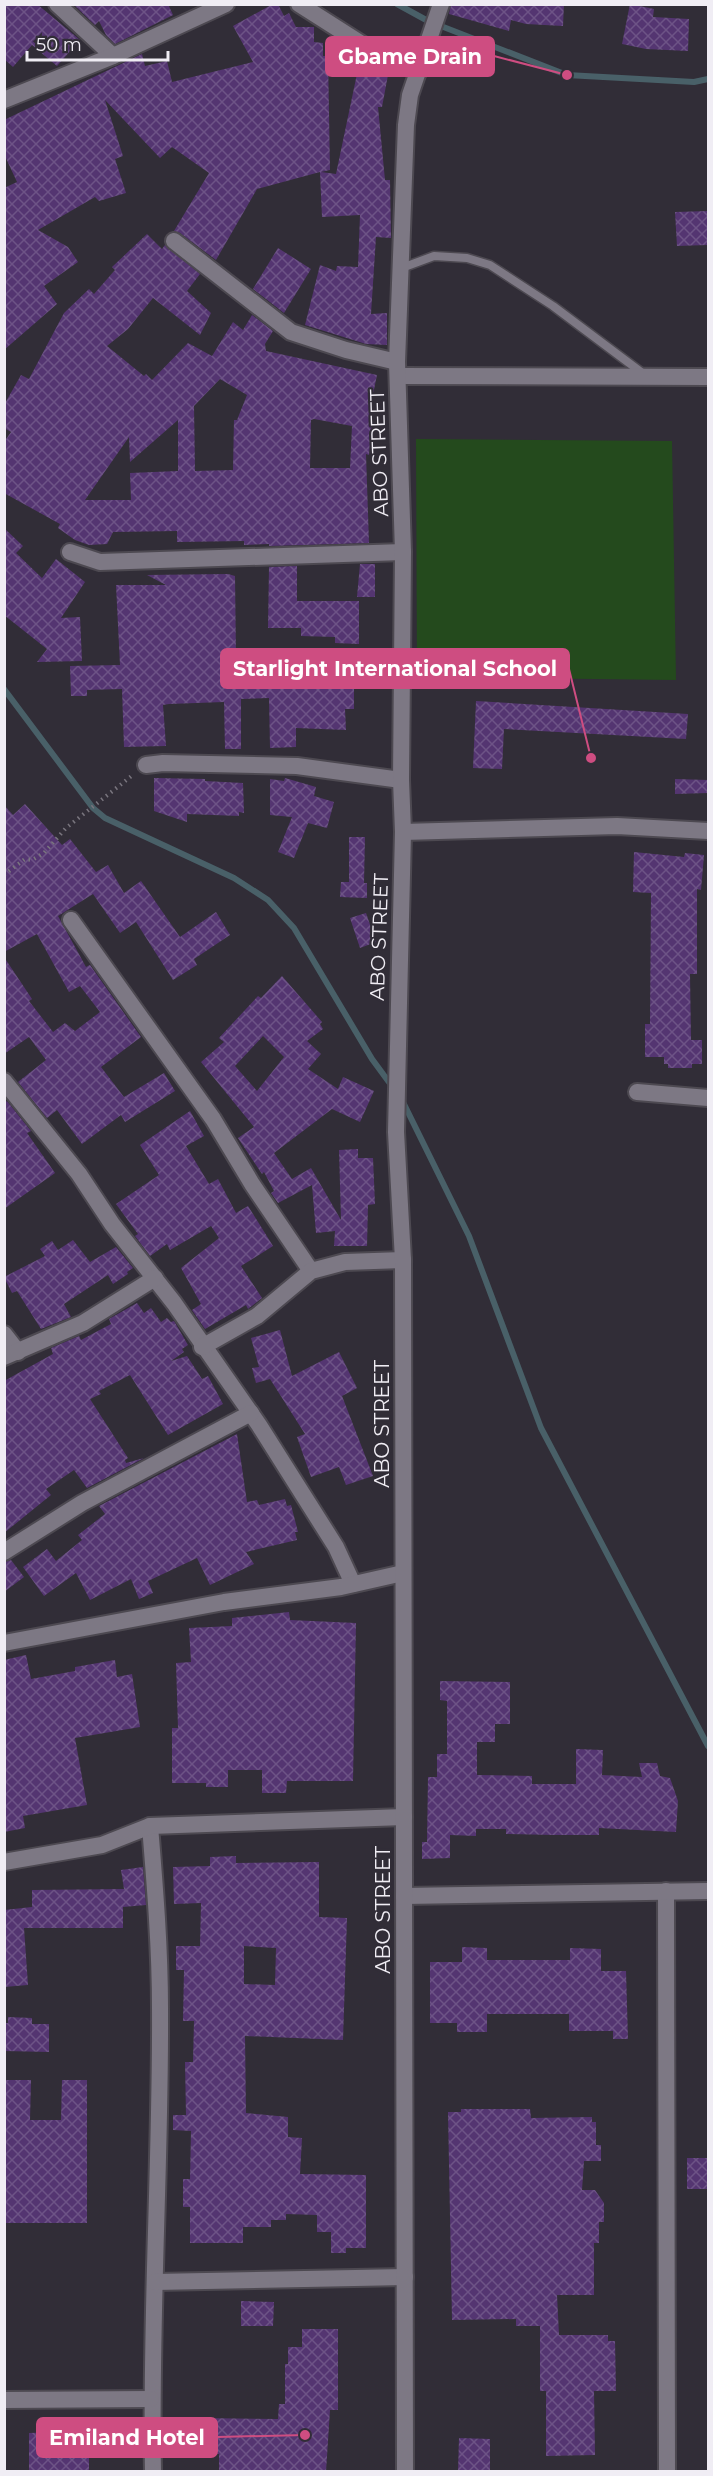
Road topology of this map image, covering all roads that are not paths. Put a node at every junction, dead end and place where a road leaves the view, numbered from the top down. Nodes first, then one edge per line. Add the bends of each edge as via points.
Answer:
1 (57, 4) edge
2 (226, 4) edge
3 (299, 4) edge
4 (441, 4) edge
5 (113, 56) junction
6 (419, 71) junction
7 (4, 100) edge
8 (174, 241) dead end
9 (399, 269) junction
10 (397, 369) junction
11 (647, 376) junction
12 (708, 377) edge
13 (70, 552) dead end
14 (403, 552) junction
15 (146, 765) road end
16 (401, 780) junction
17 (708, 831) edge
18 (403, 832) junction
19 (71, 920) dead end
20 (4, 1081) edge
21 (637, 1092) dead end
22 (708, 1098) edge
23 (403, 1260) junction
24 (311, 1271) junction
25 (155, 1278) junction
26 (4, 1334) edge
27 (202, 1347) junction
28 (11, 1354) edge
29 (251, 1413) junction
30 (4, 1552) edge
31 (403, 1573) junction
32 (353, 1584) junction
33 (4, 1643) edge
34 (404, 1817) junction
35 (150, 1826) junction
36 (4, 1862) edge
37 (708, 1891) edge
38 (666, 1892) junction
39 (404, 1896) junction
40 (405, 2277) junction
41 (154, 2282) junction
42 (151, 2399) junction
43 (4, 2400) edge
44 (153, 2472) edge
45 (405, 2472) edge
46 (667, 2472) edge

1 - 5 street
2 - 5 street
3 - 6 street via 379,55
4 - 6 street, ABO STREET
5 - 7 street
6 - 9 street, ABO STREET via 410,95 406,125
8 - 10 street via 291,332
9 - 10 street, ABO STREET
9 - 11 lane via 434,256 467,258 490,265
10 - 11 street
10 - 14 street, ABO STREET
11 - 12 street
13 - 14 street via 100,562
14 - 16 street, ABO STREET
15 - 16 street via 278,765
16 - 18 street, ABO STREET
17 - 18 street via 617,826
18 - 23 street, ABO STREET via 396,1132
19 - 24 street via 213,1119
20 - 25 street
21 - 22 street
23 - 24 street via 345,1262
23 - 31 street, ABO STREET
24 - 27 street via 257,1316
25 - 27 street
25 - 28 street via 83,1323
26 - 28 street
27 - 29 street
29 - 30 street via 82,1503
29 - 32 street via 336,1547
31 - 32 street
31 - 34 street, ABO STREET
32 - 33 street via 224,1602
34 - 35 street
34 - 39 street, ABO STREET
35 - 36 street via 102,1845
35 - 41 street via 160,2008
37 - 38 street
38 - 39 street
38 - 46 street
39 - 40 street, ABO STREET
40 - 41 street
40 - 45 street, ABO STREET
41 - 42 street
42 - 43 street
42 - 44 street

